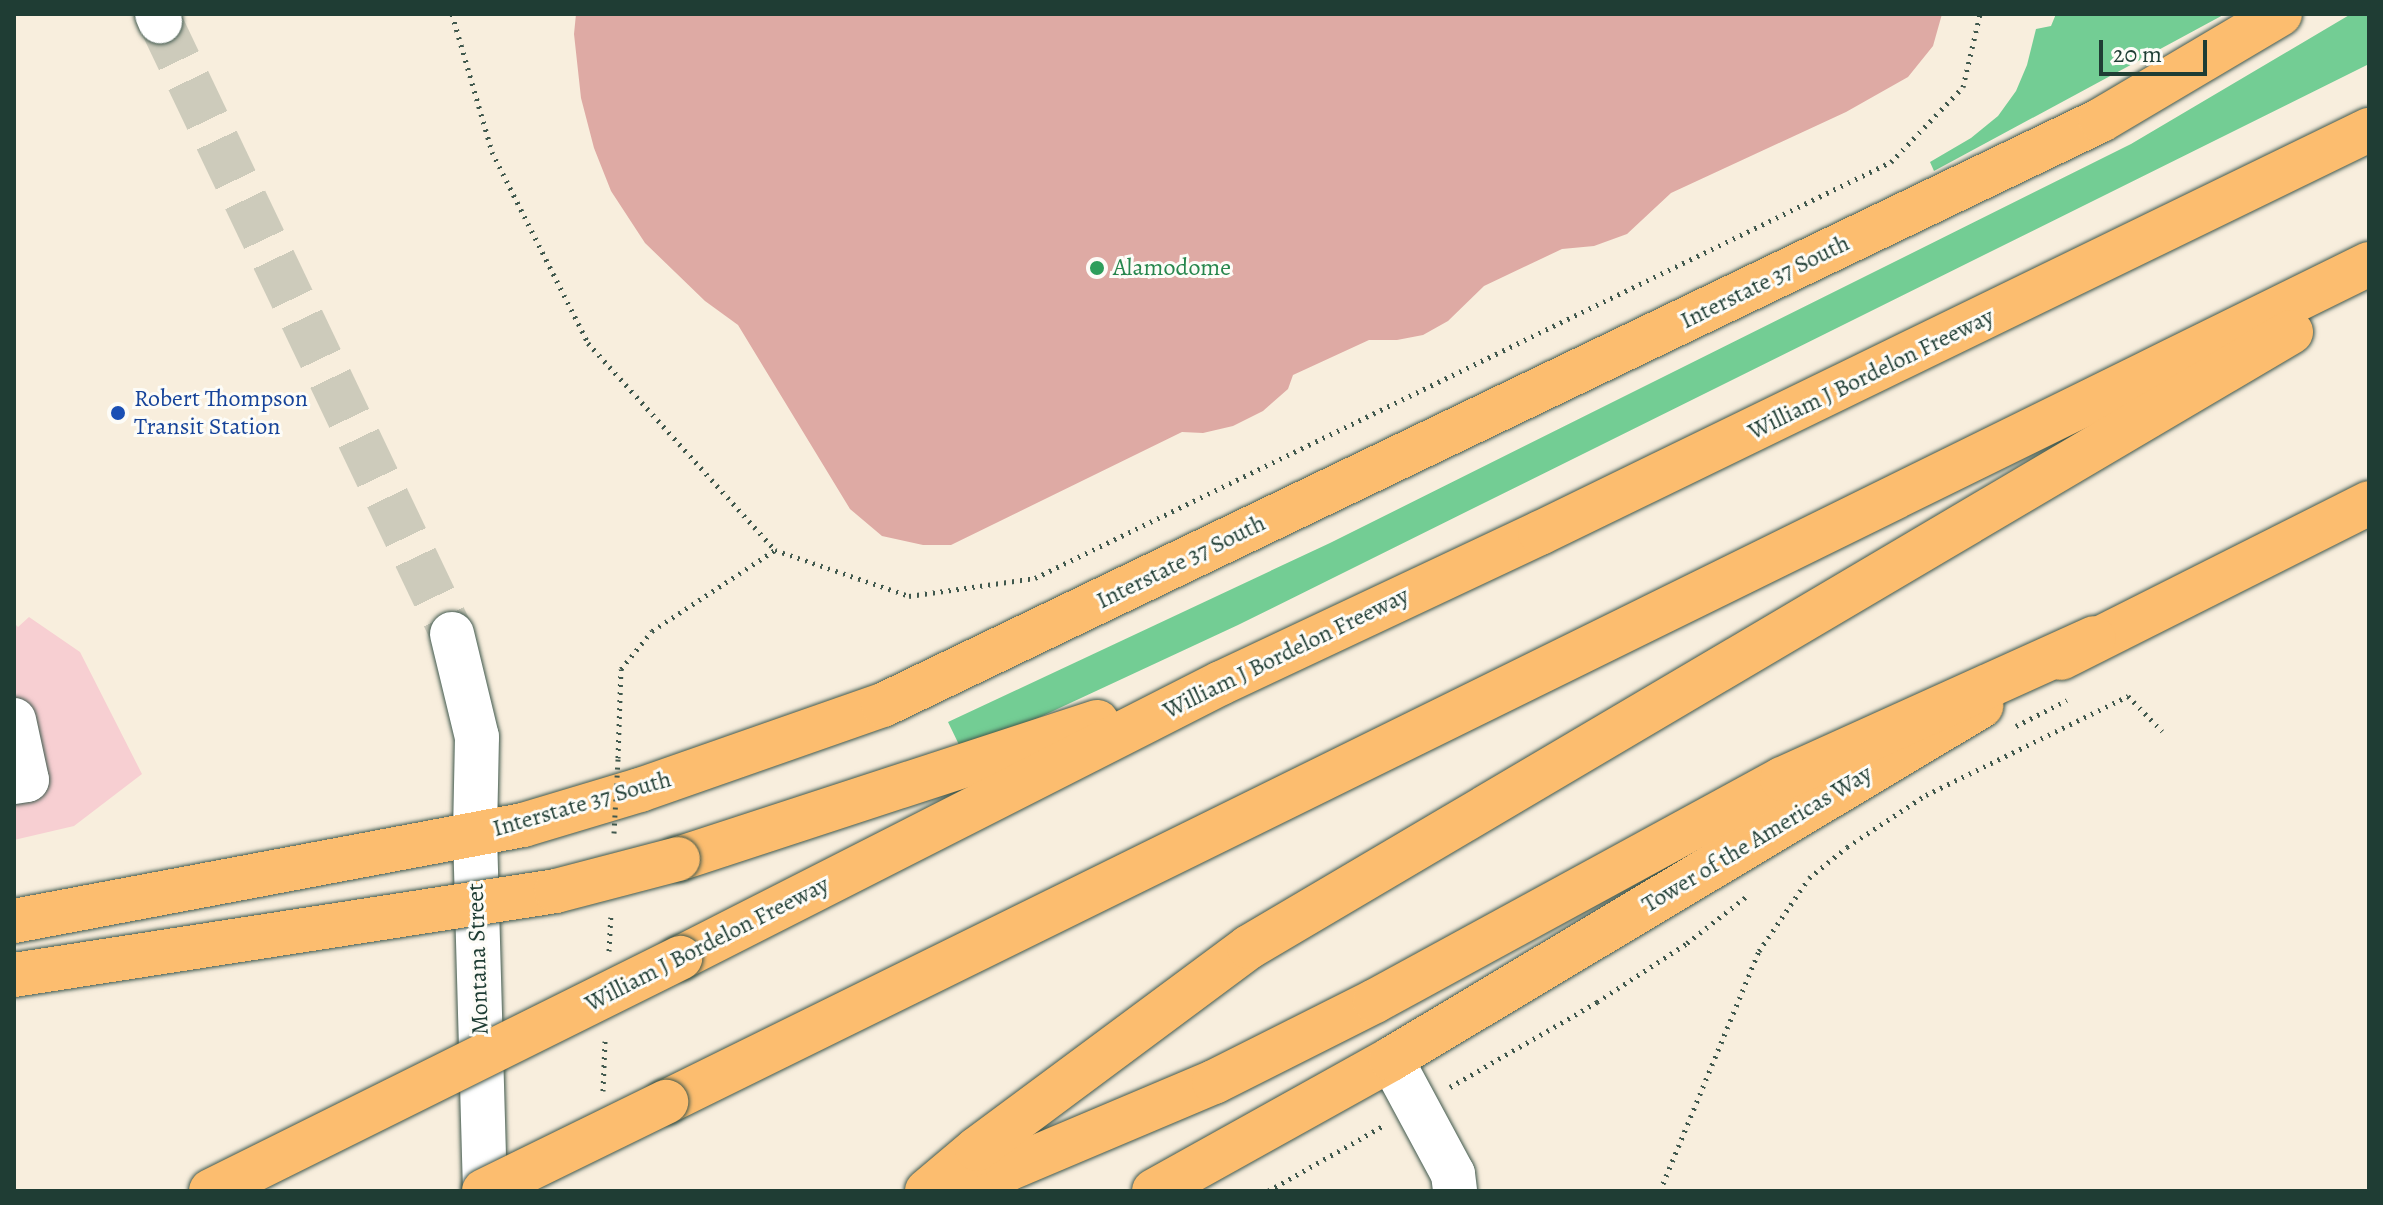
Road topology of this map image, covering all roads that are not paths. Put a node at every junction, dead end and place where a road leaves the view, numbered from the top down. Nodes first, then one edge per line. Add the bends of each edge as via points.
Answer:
1 (2280, 14) edge
2 (2369, 130) edge
3 (2369, 264) edge
4 (2369, 285) edge
5 (2369, 503) edge
6 (452, 634) tunnel mouth
7 (2094, 638) junction
8 (1221, 683) junction
9 (14, 720) edge
10 (14, 782) edge
11 (475, 834) junction
12 (14, 921) edge
13 (14, 975) edge
14 (1391, 1059) junction
15 (211, 1191) edge
16 (485, 1191) edge
17 (928, 1191) edge
18 (1154, 1191) edge
19 (1455, 1191) edge

1 - 11 main road, Interstate 37 South via 2101,120 883,705 640,790
2 - 8 main road, William J Bordelon Freeway
3 - 16 main road, bridge
4 - 17 main road via 1249,947
5 - 7 main road, Tower of the Americas Way
6 - 11 street, Montana Street via 477,737
7 - 14 main road, Tower of the Americas Way
7 - 17 main road via 1782,779 1375,1001 1214,1082 1008,1169
8 - 13 main road, bridge via 678,859 556,891
8 - 15 main road, William J Bordelon Freeway, bridge
9 - 10 street via 27,780
11 - 12 main road, Interstate 37 South
11 - 16 street, Montana Street
14 - 18 main road, Tower of the Americas Way
14 - 19 street via 1453,1174

